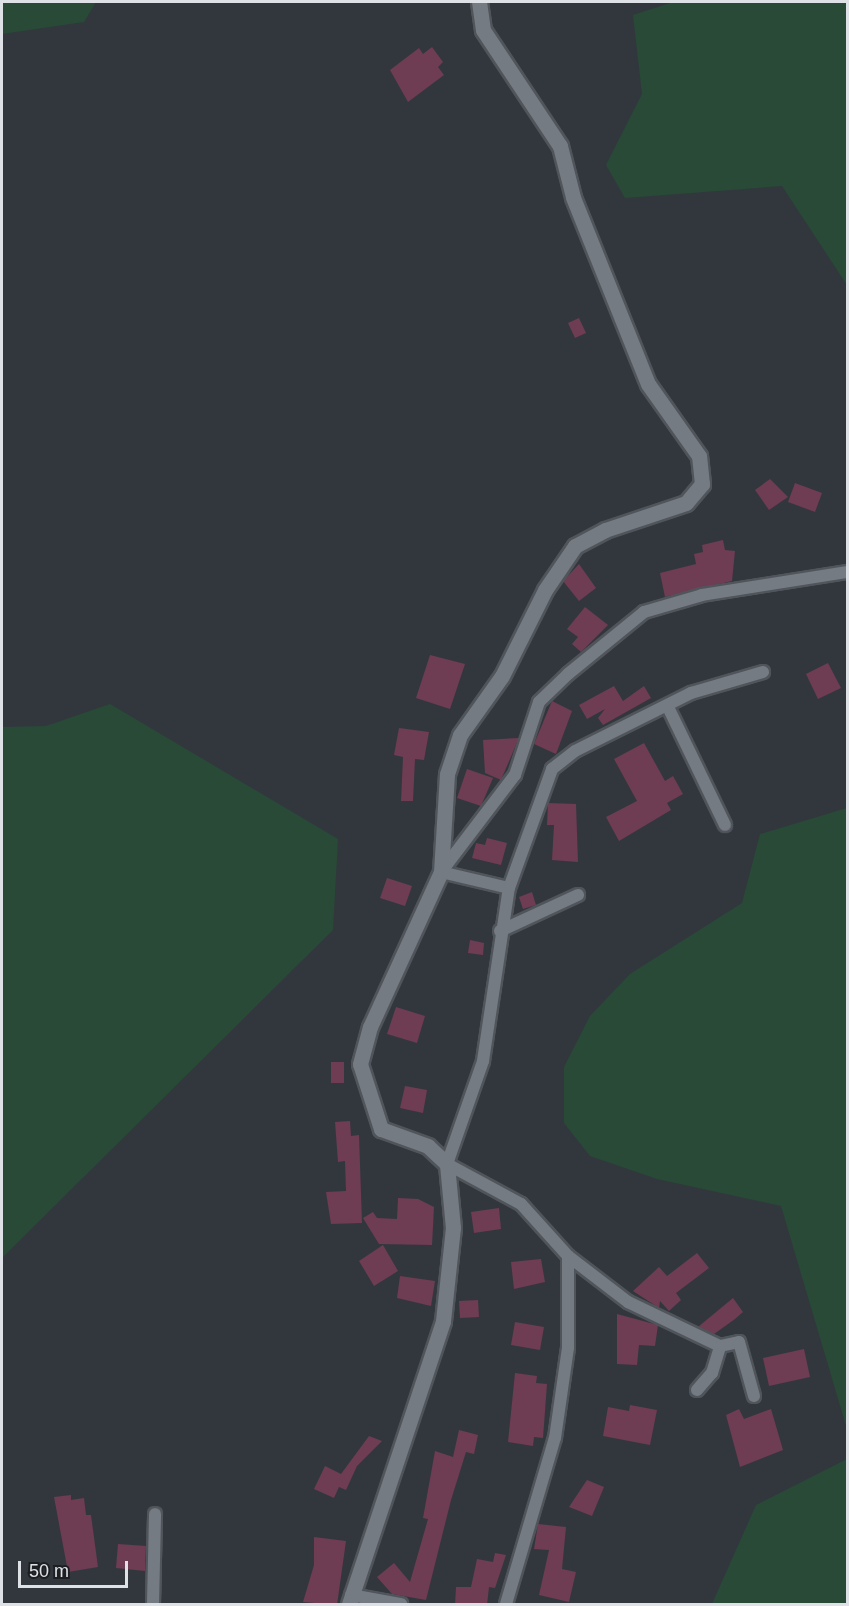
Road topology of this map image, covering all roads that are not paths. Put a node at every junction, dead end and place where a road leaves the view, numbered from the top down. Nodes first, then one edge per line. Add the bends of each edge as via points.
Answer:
1 (479, 2) edge
2 (848, 572) edge
3 (763, 672) dead end
4 (668, 707) junction
5 (725, 825) dead end
6 (441, 872) junction
7 (509, 888) junction
8 (578, 895) dead end
9 (500, 931) junction
10 (447, 1164) junction
11 (568, 1256) junction
12 (720, 1346) junction
13 (697, 1390) dead end
14 (754, 1396) dead end
15 (155, 1514) dead end
16 (350, 1600) edge
17 (153, 1605) edge
18 (401, 1605) edge
19 (507, 1605) edge

1 - 6 street via 483,30 560,146 573,197 648,384 699,456 702,484 686,502 605,530 575,546 545,590 502,676 460,735 447,774
2 - 6 street via 702,595 644,612 539,702 515,775
3 - 4 street via 691,693
4 - 5 street
4 - 7 street via 575,751 552,769
6 - 7 street
6 - 10 street via 380,1005 360,1064 381,1129 428,1146
7 - 9 street
8 - 9 street
9 - 10 street via 483,1061
10 - 11 street via 521,1204
10 - 16 street via 453,1228 443,1321
11 - 12 street via 628,1302
11 - 19 street via 568,1348 555,1438
12 - 13 street via 712,1374
12 - 14 street via 739,1342
15 - 17 street
16 - 18 street

